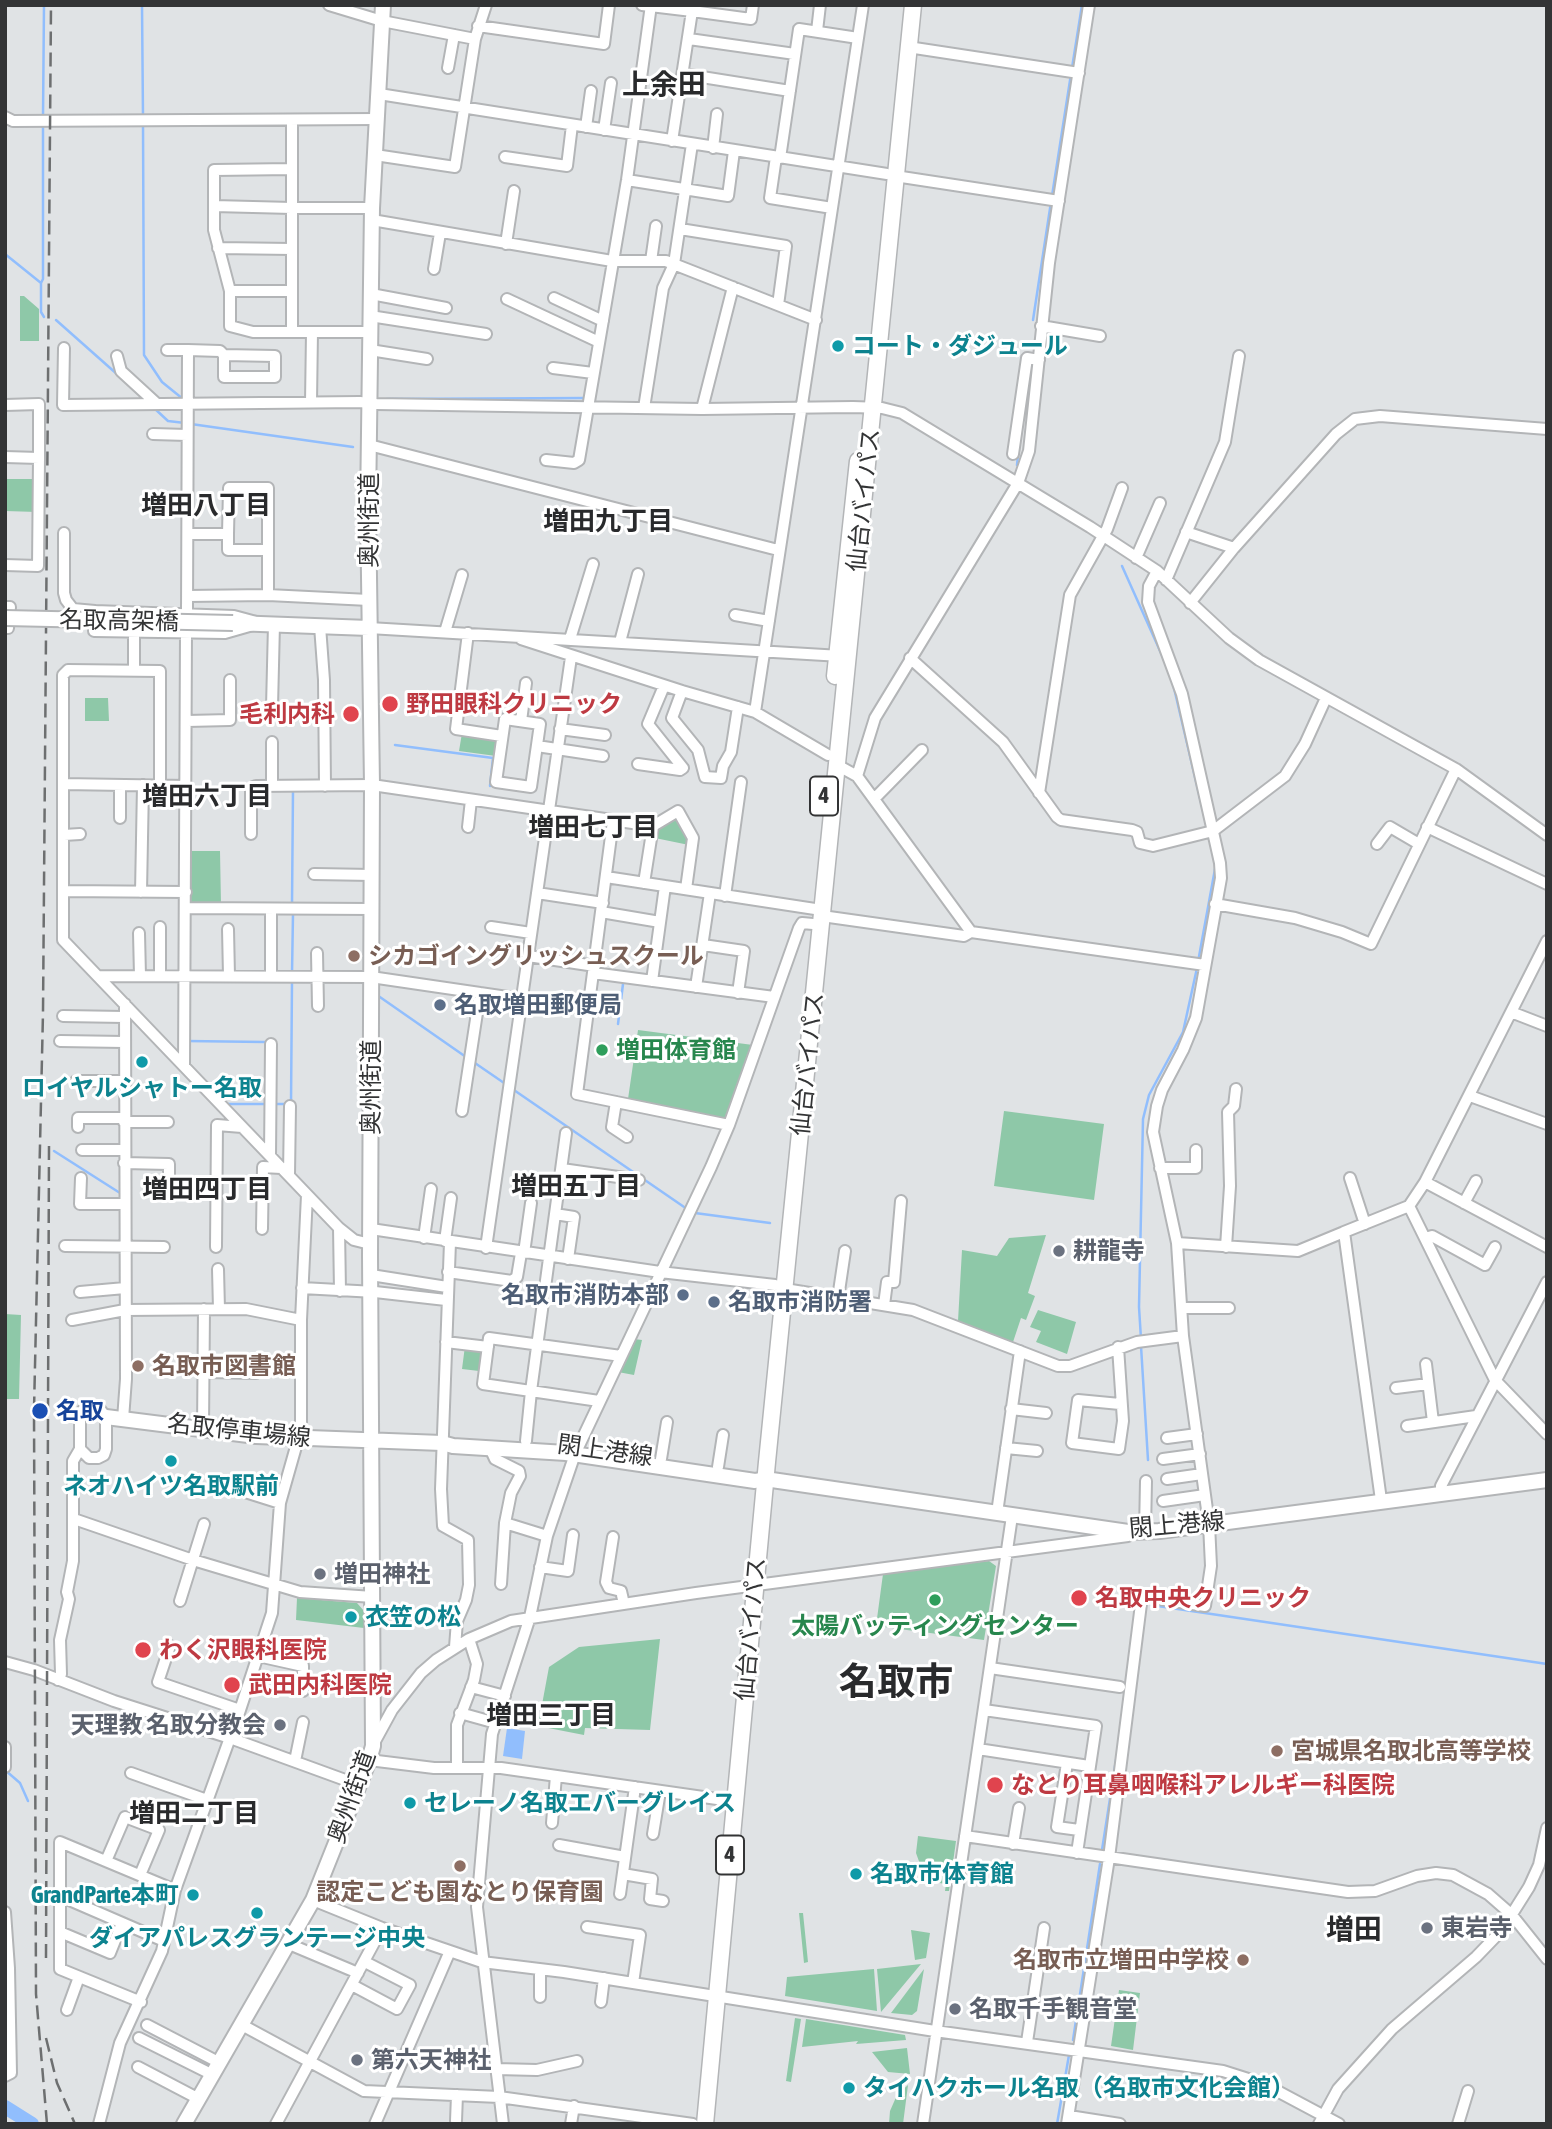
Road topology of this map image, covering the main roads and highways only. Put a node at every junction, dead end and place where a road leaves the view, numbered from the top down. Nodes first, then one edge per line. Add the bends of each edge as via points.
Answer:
1 (383, 5) edge
2 (903, 5) edge
3 (913, 5) edge
4 (891, 175) junction
5 (5, 618) edge
6 (369, 628) junction
7 (106, 1417) road end
8 (372, 1442) junction
9 (442, 1443) junction
10 (577, 1450) junction
11 (759, 1478) junction
12 (1547, 1480) edge
13 (750, 1586) junction
14 (712, 1996) junction
15 (184, 2124) edge
16 (694, 2124) edge
17 (705, 2124) edge

1 - 6 main road, 奥州街道 via 372,214
2 - 4 highway, 仙台バイパス / 4
3 - 4 highway, 仙台バイパス / 4
4 - 11 highway, 仙台バイパス / 4
5 - 6 main road, 名取高架橋, bridge
6 - 8 main road, 奥州街道
7 - 8 main road, 名取停車場線 via 299,1439
8 - 9 main road, 閖上港線
8 - 15 main road, 奥州街道 via 371,1753 313,1900
9 - 10 main road, 閖上港線
9 - 10 main road, 閖上港線 via 526,1441
10 - 11 main road, 閖上港線
10 - 11 main road, 閖上港線 via 719,1467
11 - 12 main road, 閖上港線 via 1095,1527 1152,1531
11 - 13 highway, 仙台バイパス / 4
13 - 14 highway, 仙台バイパス / 4
13 - 14 highway, 仙台バイパス / 4 via 724,1800
14 - 16 highway, 仙台バイパス / 4
14 - 17 highway, 仙台バイパス / 4

